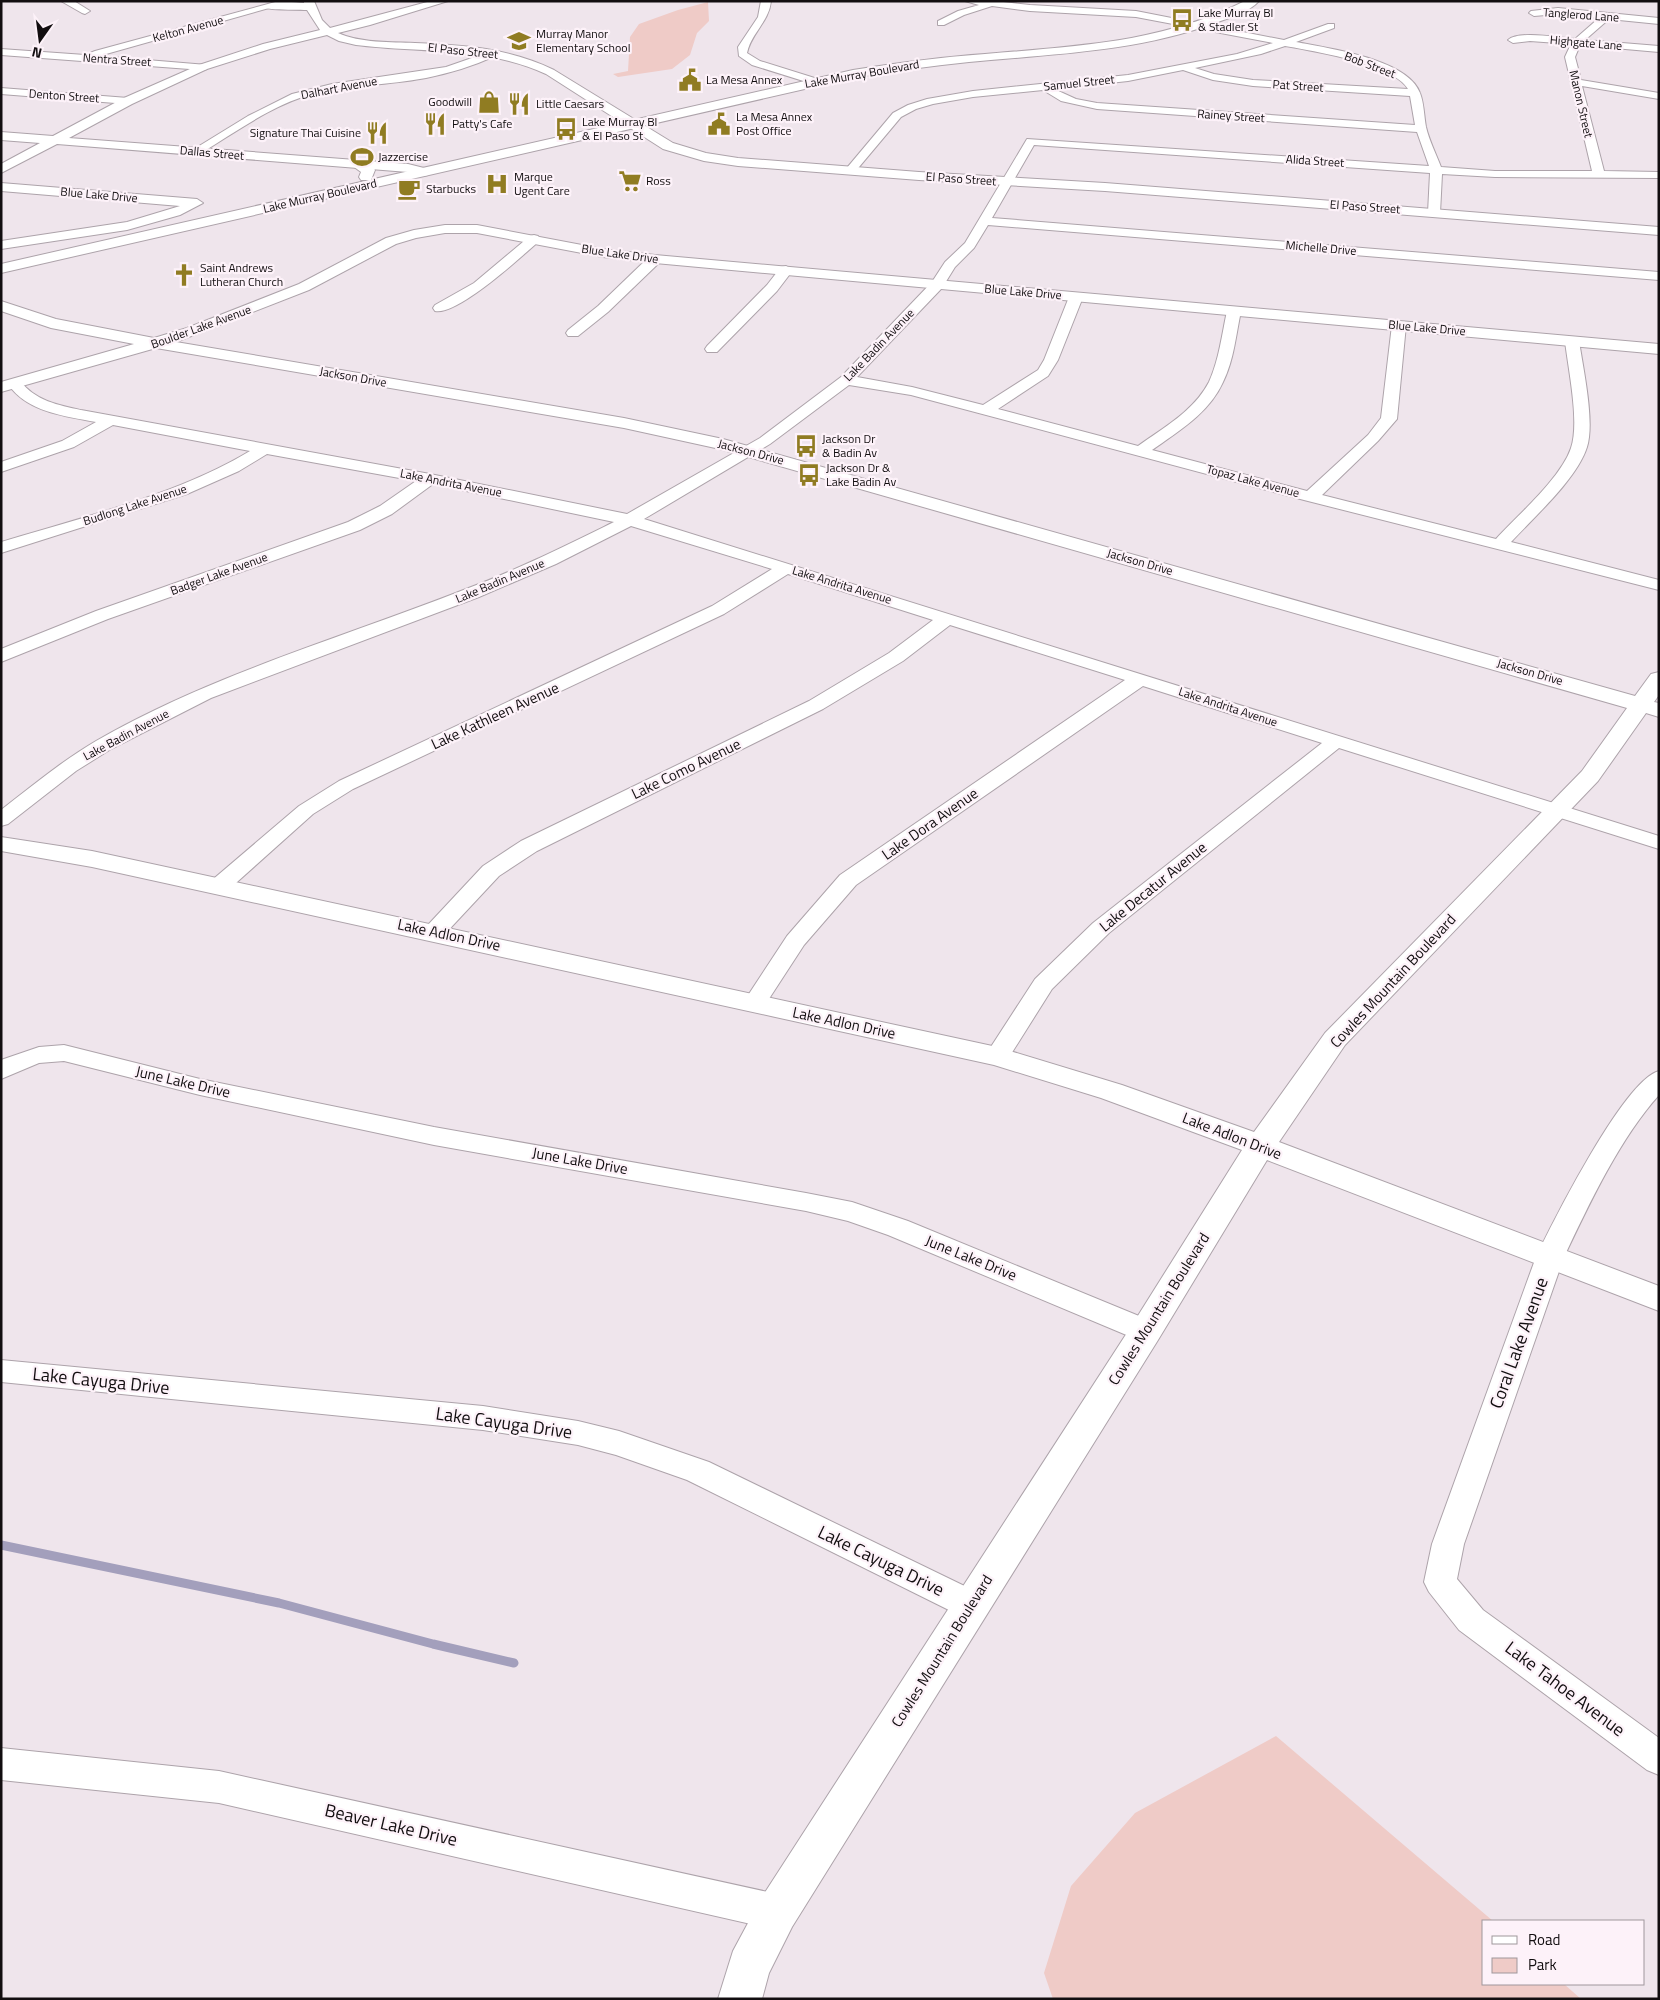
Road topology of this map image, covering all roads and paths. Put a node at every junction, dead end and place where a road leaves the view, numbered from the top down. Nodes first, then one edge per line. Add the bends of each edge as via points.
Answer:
1 (65, 1) edge
2 (290, 1) edge
3 (443, 1) edge
4 (766, 1) edge
5 (969, 1) edge
6 (1232, 1) edge
7 (1254, 1) edge
8 (994, 3) edge
9 (310, 4) edge
10 (269, 7) junction
11 (412, 10) junction
12 (85, 11) dead end
13 (1534, 13) dead end
14 (1607, 16) junction
15 (315, 20) junction
16 (1659, 21) edge
17 (356, 22) junction
18 (941, 23) dead end
19 (1182, 23) junction
20 (1197, 26) junction
21 (1331, 26) dead end
22 (327, 31) junction
23 (1514, 40) dead end
24 (1577, 42) junction
25 (1284, 44) junction
26 (1659, 49) edge
27 (1, 52) edge
28 (492, 54) junction
29 (87, 58) junction
30 (202, 67) junction
31 (1182, 68) junction
32 (804, 78) junction
33 (817, 82) junction
34 (1577, 82) junction
35 (1044, 86) junction
36 (1, 91) edge
37 (1416, 93) junction
38 (1659, 96) edge
39 (128, 101) junction
40 (628, 121) junction
41 (1422, 130) junction
42 (1, 136) edge
43 (56, 140) junction
44 (1031, 141) joint
45 (197, 151) junction
46 (357, 164) junction
47 (408, 168) junction
48 (1, 169) edge
49 (1436, 170) junction
50 (850, 171) junction
51 (423, 172) junction
52 (1659, 175) edge
53 (1599, 176) junction
54 (366, 177) junction
55 (1006, 182) junction
56 (1, 187) edge
57 (1434, 212) junction
58 (984, 221) junction
59 (1659, 231) edge
60 (534, 238) junction
61 (391, 241) joint
62 (1, 245) edge
63 (655, 259) junction
64 (1, 260) edge
65 (1, 269) edge
66 (786, 270) junction
67 (1659, 276) edge
68 (937, 285) junction
69 (1, 294) edge
70 (1076, 297) junction
71 (1, 306) edge
72 (440, 308) dead end
73 (1234, 312) junction
74 (1399, 326) junction
75 (573, 333) dead end
76 (176, 336) junction
77 (1572, 341) junction
78 (154, 344) junction
79 (712, 348) dead end
80 (1659, 348) edge
81 (846, 380) junction
82 (8, 385) edge
83 (985, 411) junction
84 (111, 420) junction
85 (757, 446) junction
86 (264, 449) junction
87 (1140, 452) junction
88 (1, 467) edge
89 (430, 479) junction
90 (1310, 496) junction
91 (630, 520) junction
92 (1499, 545) junction
93 (1, 548) edge
94 (786, 568) junction
95 (1659, 586) edge
96 (947, 618) junction
97 (1, 656) edge
98 (1140, 679) junction
99 (1653, 695) edge
100 (1335, 742) junction
101 (1556, 810) junction
102 (1, 820) edge
103 (1659, 843) edge
104 (1, 844) edge
105 (218, 886) junction
106 (434, 932) junction
107 (755, 1003) junction
108 (997, 1056) junction
109 (1, 1071) edge
110 (1659, 1079) edge
111 (1260, 1146) junction
112 (1550, 1257) junction
113 (1659, 1298) edge
114 (1146, 1332) junction
115 (1, 1371) edge
116 (971, 1605) junction
117 (1471, 1620) joint
118 (1659, 1759) edge
119 (1, 1764) edge
120 (776, 1912) junction
121 (740, 1999) edge

1 - 12 street
2 - 10 street, Kelton Avenue
3 - 11 main road
4 - 32 street via 763,18 742,47 742,54
5 - 8 street, Bob Street
6 - 19 main road, Lake Murray Boulevard
7 - 20 main road, Lake Murray Boulevard via 1214,22
8 - 18 street
8 - 19 street, Bob Street via 1136,14
9 - 10 main road
9 - 15 main road, El Paso Street
10 - 29 street, Kelton Avenue
11 - 17 main road
11 - 22 main road
13 - 14 street, Tanglerod Lane via 1558,11
14 - 16 street, Tanglerod Lane
14 - 24 street
15 - 17 main road
15 - 22 main road, El Paso Street
17 - 22 main road
19 - 20 street, Bob Street
19 - 32 main road, Lake Murray Boulevard via 1102,41 896,61
20 - 25 street, Bob Street
20 - 33 main road, Lake Murray Boulevard via 1119,44 917,64
21 - 25 street, Samuel Street
22 - 28 main road, El Paso Street via 356,40
22 - 30 main road
23 - 24 street, Highgate Lane via 1530,38
24 - 26 street, Highgate Lane
24 - 34 street, Manon Street via 1570,57
25 - 31 street, Samuel Street via 1238,58
25 - 37 street, Bob Street via 1370,62 1405,79
27 - 29 street, Nentra Street
28 - 40 main road, El Paso Street via 540,66
28 - 45 street, Dalhart Avenue via 446,70 336,86 289,98
29 - 30 street, Nentra Street
30 - 39 main road
31 - 35 street, Samuel Street via 1128,78
31 - 37 street, Pat Street via 1237,81
32 - 33 street
32 - 40 main road, Lake Murray Boulevard
33 - 40 main road, Lake Murray Boulevard
34 - 38 street
34 - 53 street, Manon Street
35 - 41 street, Rainey Street via 1061,98 1097,106
35 - 50 street, Samuel Street via 952,97 912,107 897,115
36 - 39 street, Denton Street
37 - 41 street
39 - 43 main road
40 - 47 main road, Lake Murray Boulevard
40 - 50 main road, El Paso Street via 668,146 704,157
40 - 51 main road, Lake Murray Boulevard
41 - 49 street
42 - 43 main road, Dallas Street
43 - 45 main road, Dallas Street
43 - 48 main road
44 - 49 street, Alida Street
44 - 55 street, Lake Badin Avenue
45 - 46 main road, Dallas Street
46 - 47 main road, Dallas Street
46 - 54 main road via 368,170
47 - 51 main road, Dallas Street
47 - 54 main road, Lake Murray Boulevard
49 - 53 street, Alida Street
49 - 57 street
50 - 55 main road, El Paso Street
51 - 65 main road, Lake Murray Boulevard
52 - 53 street, Alida Street
54 - 64 main road, Lake Murray Boulevard
55 - 57 main road, El Paso Street
55 - 58 street, Lake Badin Avenue
56 - 62 street, Blue Lake Drive via 196,203 178,212 94,232
57 - 59 main road, El Paso Street
58 - 67 street, Michelle Drive
58 - 68 street, Lake Badin Avenue via 970,245 950,265
60 - 61 main road, Blue Lake Drive via 456,229 424,232
60 - 63 main road, Blue Lake Drive via 603,254
60 - 72 street via 479,286
61 - 76 main road, Boulder Lake Avenue via 304,286
63 - 66 main road, Blue Lake Drive
63 - 75 street
66 - 68 main road, Blue Lake Drive
66 - 79 street
68 - 70 main road, Blue Lake Drive
68 - 81 street, Lake Badin Avenue
69 - 76 main road, Jackson Drive via 69,316
70 - 73 main road, Blue Lake Drive
70 - 83 street via 1043,373
71 - 78 main road, Jackson Drive via 51,323
73 - 74 main road, Blue Lake Drive
73 - 87 street via 1217,380 1211,391 1195,410
74 - 77 main road, Blue Lake Drive
74 - 90 street via 1389,419 1374,438
76 - 78 main road, Boulder Lake Avenue
76 - 85 main road, Jackson Drive via 601,407
77 - 80 main road, Blue Lake Drive
77 - 92 street via 1581,430 1579,448 1565,472
78 - 82 main road, Boulder Lake Avenue
78 - 85 main road, Jackson Drive
81 - 83 street, Topaz Lake Avenue via 912,391
81 - 85 street, Lake Badin Avenue
82 - 84 street, Lake Andrita Avenue via 40,404
83 - 87 street, Topaz Lake Avenue
84 - 86 street, Lake Andrita Avenue
84 - 88 street via 68,444
85 - 91 street, Lake Badin Avenue
85 - 99 main road, Jackson Drive
86 - 89 street, Lake Andrita Avenue
86 - 93 street, Budlong Lake Avenue via 226,472 181,491
87 - 90 street, Topaz Lake Avenue
89 - 91 street, Lake Andrita Avenue
89 - 97 street, Badger Lake Avenue via 386,510 354,526 102,614
90 - 92 street, Topaz Lake Avenue
91 - 94 street, Lake Andrita Avenue
91 - 102 street, Lake Badin Avenue via 550,560 473,593 204,694 104,745 69,767
92 - 95 street, Topaz Lake Avenue
94 - 96 street, Lake Andrita Avenue
94 - 105 street, Lake Kathleen Avenue via 718,610 346,785 306,810
96 - 98 street, Lake Andrita Avenue
96 - 106 street, Lake Como Avenue via 896,657 816,705 528,846 491,871
98 - 100 street, Lake Andrita Avenue
98 - 107 street, Lake Dora Avenue via 848,880 795,941
99 - 101 main road, Cowles Mountain Boulevard via 1590,776
100 - 101 street, Lake Andrita Avenue
100 - 108 street, Lake Decatur Avenue via 1101,928 1042,984
101 - 103 street, Lake Andrita Avenue
101 - 111 main road, Cowles Mountain Boulevard via 1335,1039
104 - 105 main road, Lake Adlon Drive via 92,859
105 - 106 main road, Lake Adlon Drive
106 - 107 main road, Lake Adlon Drive
107 - 108 main road, Lake Adlon Drive
108 - 111 main road, Lake Adlon Drive via 1109,1090
109 - 114 street, June Lake Drive via 18,1061 47,1052 64,1053 200,1087 434,1136 830,1206 898,1228
110 - 112 street, Coral Lake Avenue via 1630,1111
111 - 112 main road, Lake Adlon Drive
111 - 114 main road, Cowles Mountain Boulevard
112 - 113 main road, Lake Adlon Drive
112 - 117 street, Coral Lake Avenue via 1448,1544 1440,1582
114 - 116 main road, Cowles Mountain Boulevard
115 - 116 street, Lake Cayuga Drive via 483,1418 578,1433 619,1443 698,1471
116 - 120 main road, Cowles Mountain Boulevard
117 - 118 street, Lake Tahoe Avenue
119 - 120 street, Beaver Lake Drive via 219,1786
120 - 121 main road, Cowles Mountain Boulevard via 749,1967

